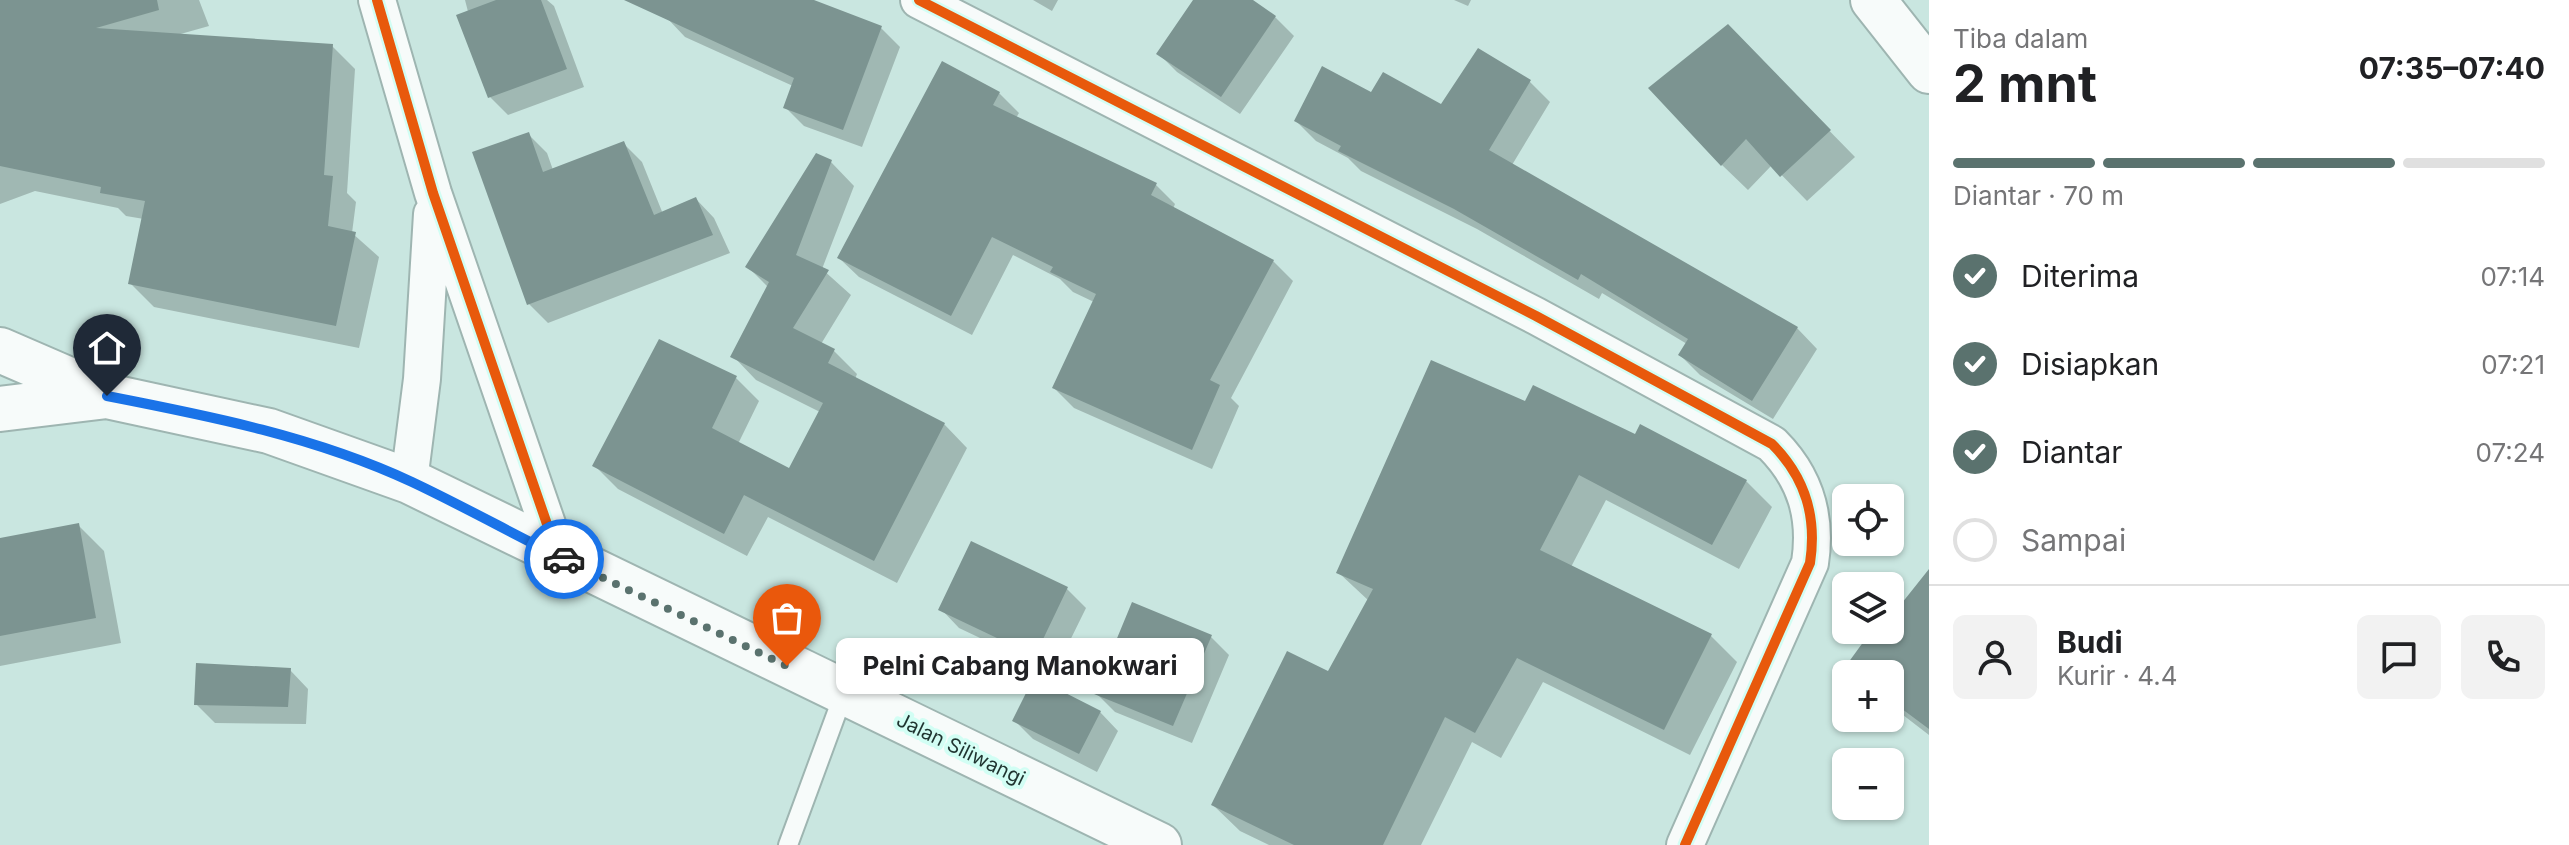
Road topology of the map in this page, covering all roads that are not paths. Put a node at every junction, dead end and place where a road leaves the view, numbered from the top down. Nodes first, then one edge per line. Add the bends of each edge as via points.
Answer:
1 (377, 0) edge
2 (919, 0) edge
3 (1873, 0) edge
4 (1929, 71) edge
5 (433, 193) junction
6 (0, 350) edge
7 (107, 396) junction
8 (0, 409) edge
9 (409, 481) junction
10 (558, 556) junction
11 (844, 693) junction
12 (788, 845) edge
13 (1159, 845) edge
14 (1685, 845) edge

1 - 5 street
2 - 14 street via 1536,316 1772,444 1785,458 1808,499 1813,521 1810,563
3 - 4 main road
5 - 9 street via 422,379
5 - 10 street
6 - 7 main road
7 - 8 main road, Jalan Siliwangi
7 - 9 main road, Jalan Siliwangi via 269,431
9 - 10 main road, Jalan Siliwangi
10 - 11 main road, Jalan Siliwangi
11 - 12 lane
11 - 13 main road, Jalan Siliwangi

